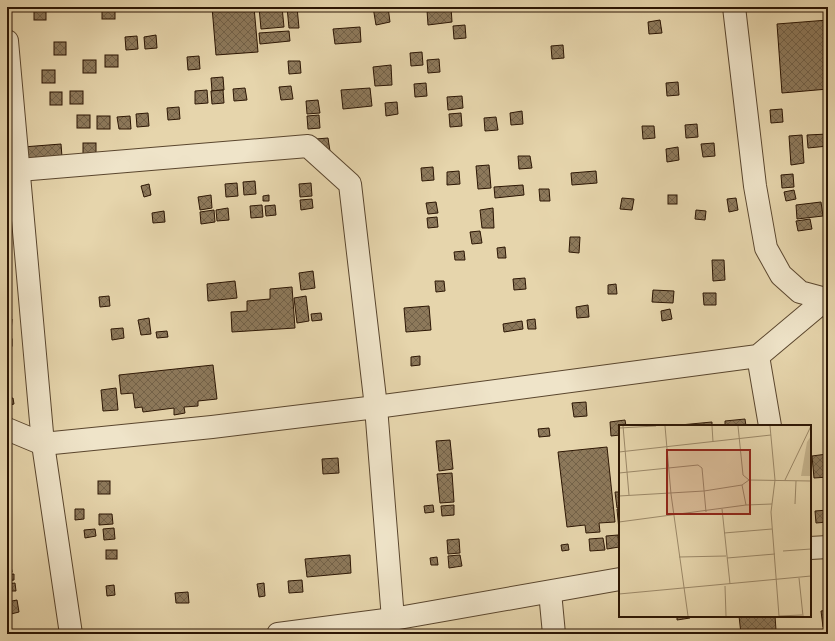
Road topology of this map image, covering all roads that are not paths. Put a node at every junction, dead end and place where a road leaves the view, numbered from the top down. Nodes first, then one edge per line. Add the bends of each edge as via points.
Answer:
1 (734, 7) edge
2 (7, 41) edge
3 (13, 170) edge
4 (827, 299) edge
5 (758, 356) junction
6 (376, 407) junction
7 (770, 425) edge
8 (7, 429) edge
9 (43, 444) junction
10 (828, 547) edge
11 (811, 548) edge
12 (619, 580) edge
13 (550, 592) junction
14 (393, 619) junction
15 (71, 634) edge
16 (278, 634) edge
17 (554, 634) edge

1 - 4 street via 755,186 766,248 781,276 800,292
2 - 3 street
3 - 6 street via 308,146 350,184
3 - 9 street
4 - 5 street
5 - 6 street
5 - 7 street
6 - 9 street
6 - 14 street
8 - 9 street
9 - 15 street
10 - 11 street
12 - 13 street
13 - 14 street
13 - 17 street
14 - 16 street

